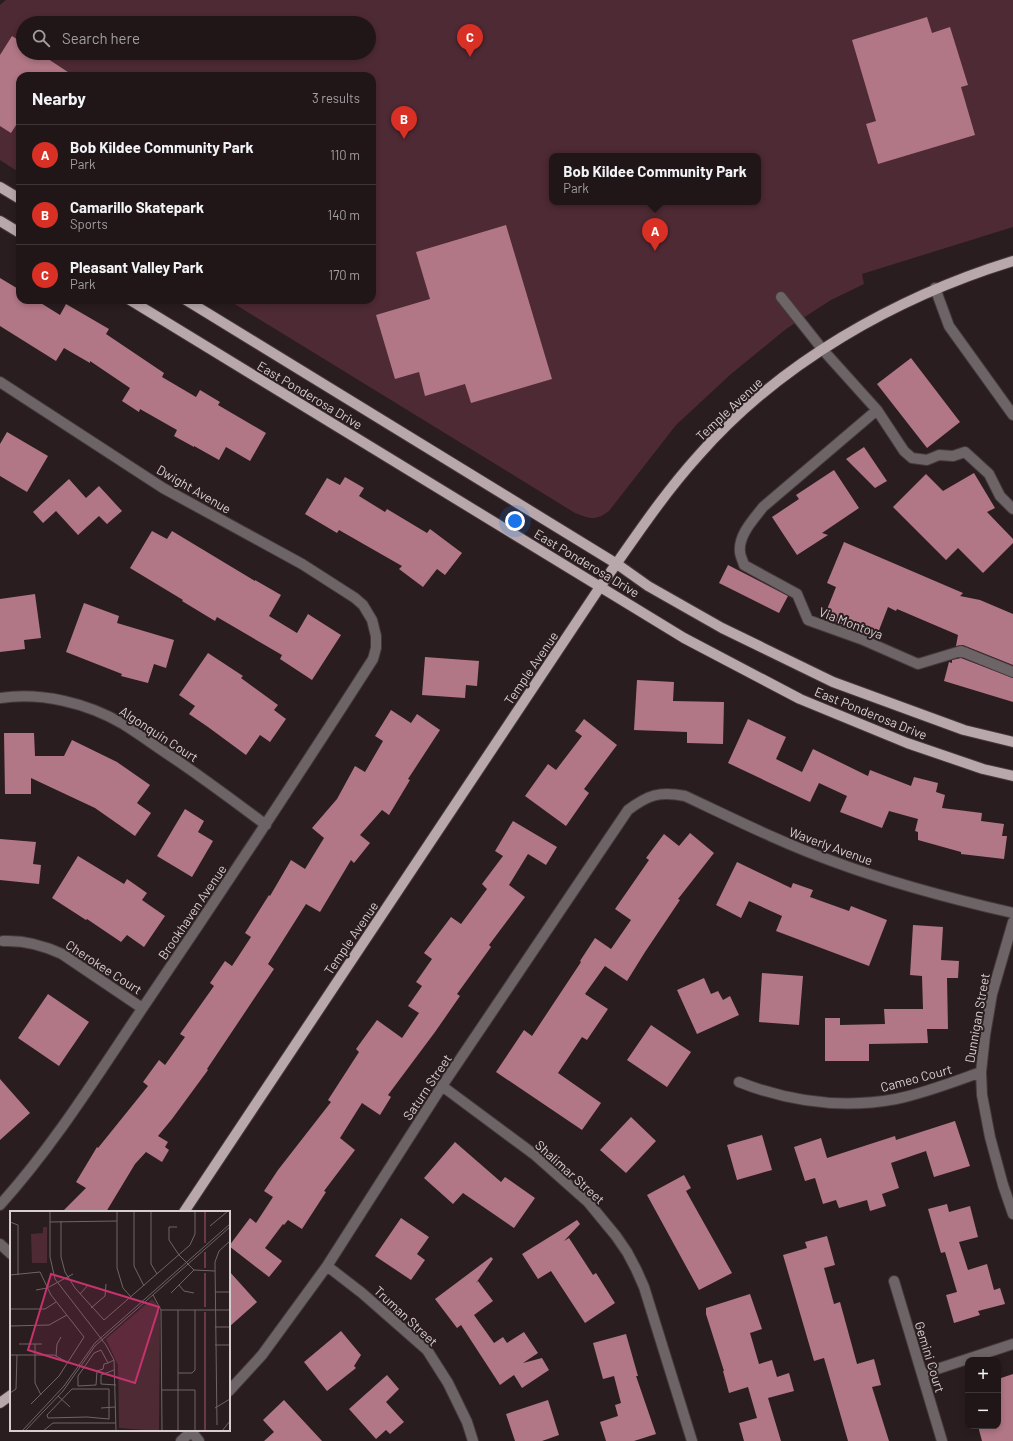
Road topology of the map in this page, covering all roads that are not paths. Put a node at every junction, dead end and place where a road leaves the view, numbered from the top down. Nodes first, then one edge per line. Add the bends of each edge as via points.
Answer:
1 (0, 187) edge
2 (16, 197) edge
3 (0, 221) edge
4 (16, 231) edge
5 (1013, 261) edge
6 (935, 288) junction
7 (781, 297) dead end
8 (137, 304) edge
9 (193, 304) edge
10 (823, 350) junction
11 (0, 382) edge
12 (877, 410) junction
13 (1013, 416) edge
14 (1013, 509) edge
15 (616, 564) junction
16 (600, 587) junction
17 (372, 620) joint
18 (1013, 672) edge
19 (0, 698) edge
20 (1013, 742) edge
21 (1013, 776) edge
22 (646, 797) joint
23 (266, 825) junction
24 (1013, 913) edge
25 (1013, 922) edge
26 (3, 941) dead end
27 (142, 1008) junction
28 (981, 1072) junction
29 (739, 1082) dead end
30 (442, 1086) junction
31 (0, 1205) edge
32 (185, 1211) edge
33 (1013, 1214) edge
34 (0, 1244) edge
35 (10, 1253) edge
36 (326, 1266) junction
37 (894, 1281) dead end
38 (1013, 1344) edge
39 (922, 1374) junction
40 (230, 1390) edge
41 (10, 1396) edge
42 (0, 1403) edge
43 (192, 1431) edge
44 (181, 1441) edge
45 (199, 1441) edge
46 (473, 1441) edge
47 (692, 1441) edge
48 (942, 1441) edge

1 - 2 main road
3 - 4 main road
5 - 6 main road, Temple Avenue
6 - 10 main road, Temple Avenue via 883,313
6 - 13 street via 949,326
7 - 10 street
8 - 16 main road, East Ponderosa Drive
9 - 15 main road, East Ponderosa Drive
10 - 12 street
10 - 15 main road, Temple Avenue via 753,402 698,455 666,493
11 - 17 street, Dwight Avenue via 163,488 302,564 355,598 363,605
12 - 14 street via 904,451 912,458 927,460 939,455 953,456 965,452 989,474 1000,496
12 - 18 street, Via Montoya via 763,507 741,541 740,552 744,564 797,594 808,620 861,639 918,664 961,651
15 - 16 main road, Temple Avenue
15 - 20 main road, East Ponderosa Drive via 648,586 722,628 833,682 964,730
16 - 21 main road, East Ponderosa Drive via 684,638 800,699 907,743 983,769
16 - 32 main road, Temple Avenue
17 - 23 street, Brookhaven Avenue via 376,636 373,659
19 - 23 street, Algonquin Court via 24,696 52,699 105,714 124,724 200,776
22 - 24 street, Waverly Avenue via 662,794 685,796 787,844 832,861 962,901
22 - 30 street, Saturn Street via 628,810
23 - 27 street, Brookhaven Avenue
25 - 28 street, Dunnigan Street via 992,994
26 - 27 street, Cherokee Court via 31,942 62,954
27 - 31 street, Brookhaven Avenue via 60,1130
28 - 29 street, Cameo Court via 896,1099 841,1104 785,1097
28 - 33 street, Dunnigan Street via 982,1095 990,1137
30 - 36 street, Saturn Street
30 - 47 street, Shalimar Street via 535,1155 588,1202 616,1236 644,1287
34 - 35 street
36 - 40 street, Saturn Street via 262,1355
36 - 46 street, Truman Street via 362,1293 427,1350 448,1383 467,1422
37 - 39 street, Gemini Court
38 - 39 street
39 - 48 street, Gemini Court
41 - 42 main road
43 - 44 street
43 - 45 street

